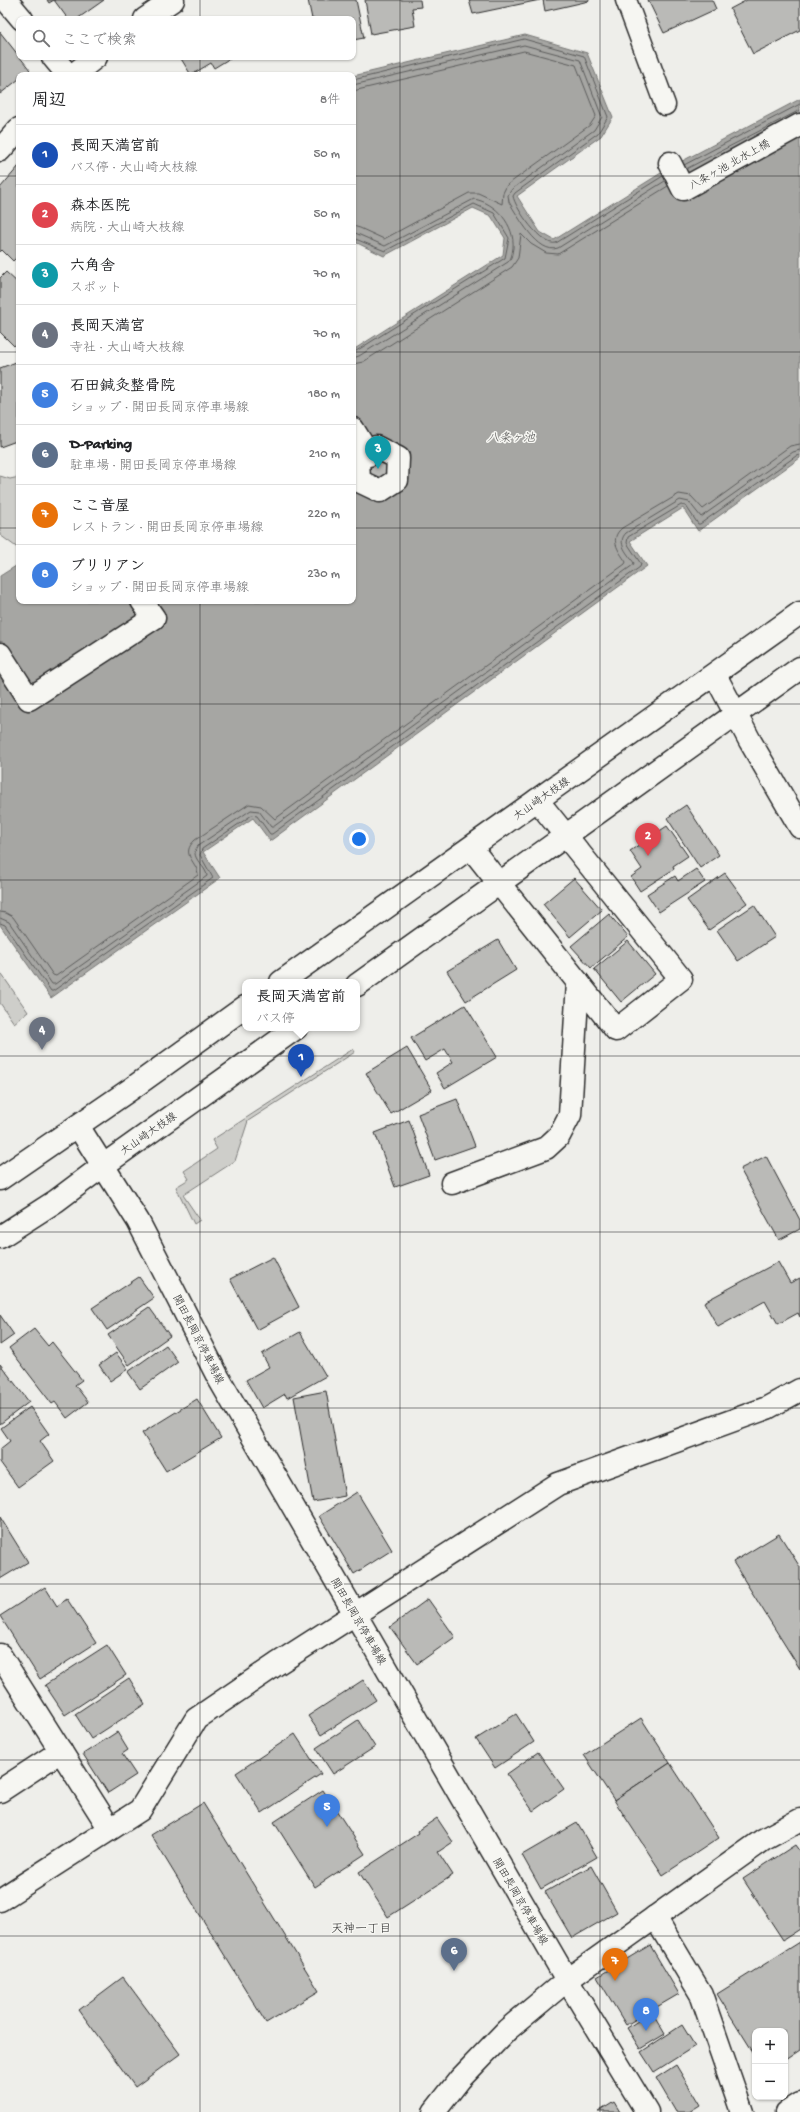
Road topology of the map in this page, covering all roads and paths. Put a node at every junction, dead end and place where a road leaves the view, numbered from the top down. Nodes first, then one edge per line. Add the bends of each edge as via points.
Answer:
1 (6, 0) edge
2 (173, 0) edge
3 (626, 0) edge
4 (19, 16) edge
5 (149, 16) edge
6 (56, 60) edge
7 (92, 60) edge
8 (66, 72) edge
9 (77, 72) edge
10 (666, 105) dead end
11 (800, 125) edge
12 (16, 132) edge
13 (0, 150) edge
14 (670, 163) dead end
15 (356, 434) edge
16 (369, 453) dead end
17 (144, 604) edge
18 (800, 613) edge
19 (0, 654) edge
20 (800, 668) edge
21 (715, 675) junction
22 (736, 714) junction
23 (537, 800) junction
24 (800, 827) edge
25 (566, 835) junction
26 (471, 848) junction
27 (499, 884) junction
28 (285, 979) edge
29 (578, 982) junction
30 (360, 983) edge
31 (242, 1009) edge
32 (292, 1031) edge
33 (78, 1126) junction
34 (104, 1165) junction
35 (0, 1179) edge
36 (452, 1183) dead end
37 (0, 1237) edge
38 (800, 1390) edge
39 (356, 1615) junction
40 (0, 1655) edge
41 (61, 1751) junction
42 (0, 1792) edge
43 (800, 1820) edge
44 (110, 1829) junction
45 (0, 1900) edge
46 (655, 1917) junction
47 (567, 1980) junction
48 (800, 2103) edge
49 (434, 2112) edge
50 (647, 2112) edge
51 (742, 2112) edge
52 (786, 2112) edge

1 - 4 street
2 - 5 street
3 - 10 lane
6 - 8 street
7 - 9 street
11 - 14 street, 八条ヶ池 北水上橋 via 683,189
12 - 13 street
15 - 16 street
17 - 19 street via 154,618 29,699
18 - 21 street, 大山崎大枝線
20 - 22 street
21 - 22 street
21 - 23 street, 大山崎大枝線
22 - 24 street
22 - 25 street
23 - 25 street
23 - 26 street, 大山崎大枝線
25 - 27 street
25 - 29 street via 680,979 616,1030
26 - 27 street
26 - 28 street, 大山崎大枝線
27 - 29 street
27 - 30 street
29 - 36 street via 570,1115 559,1136 546,1148
31 - 33 street
32 - 34 street, 大山崎大枝線
33 - 34 street, 開田長岡京停車場線
33 - 35 street
34 - 37 street, 大山崎大枝線 via 56,1201
34 - 39 street, 開田長岡京停車場線 via 138,1221 218,1377
38 - 39 street via 767,1408 558,1484
39 - 44 street via 196,1719 140,1810
39 - 47 street, 開田長岡京停車場線
40 - 41 street
41 - 42 street
41 - 44 street
43 - 46 street via 763,1840
44 - 45 street
46 - 47 street
46 - 51 street via 701,1994
47 - 49 street via 507,2030 460,2078
47 - 50 street, 開田長岡京停車場線
48 - 52 lane

